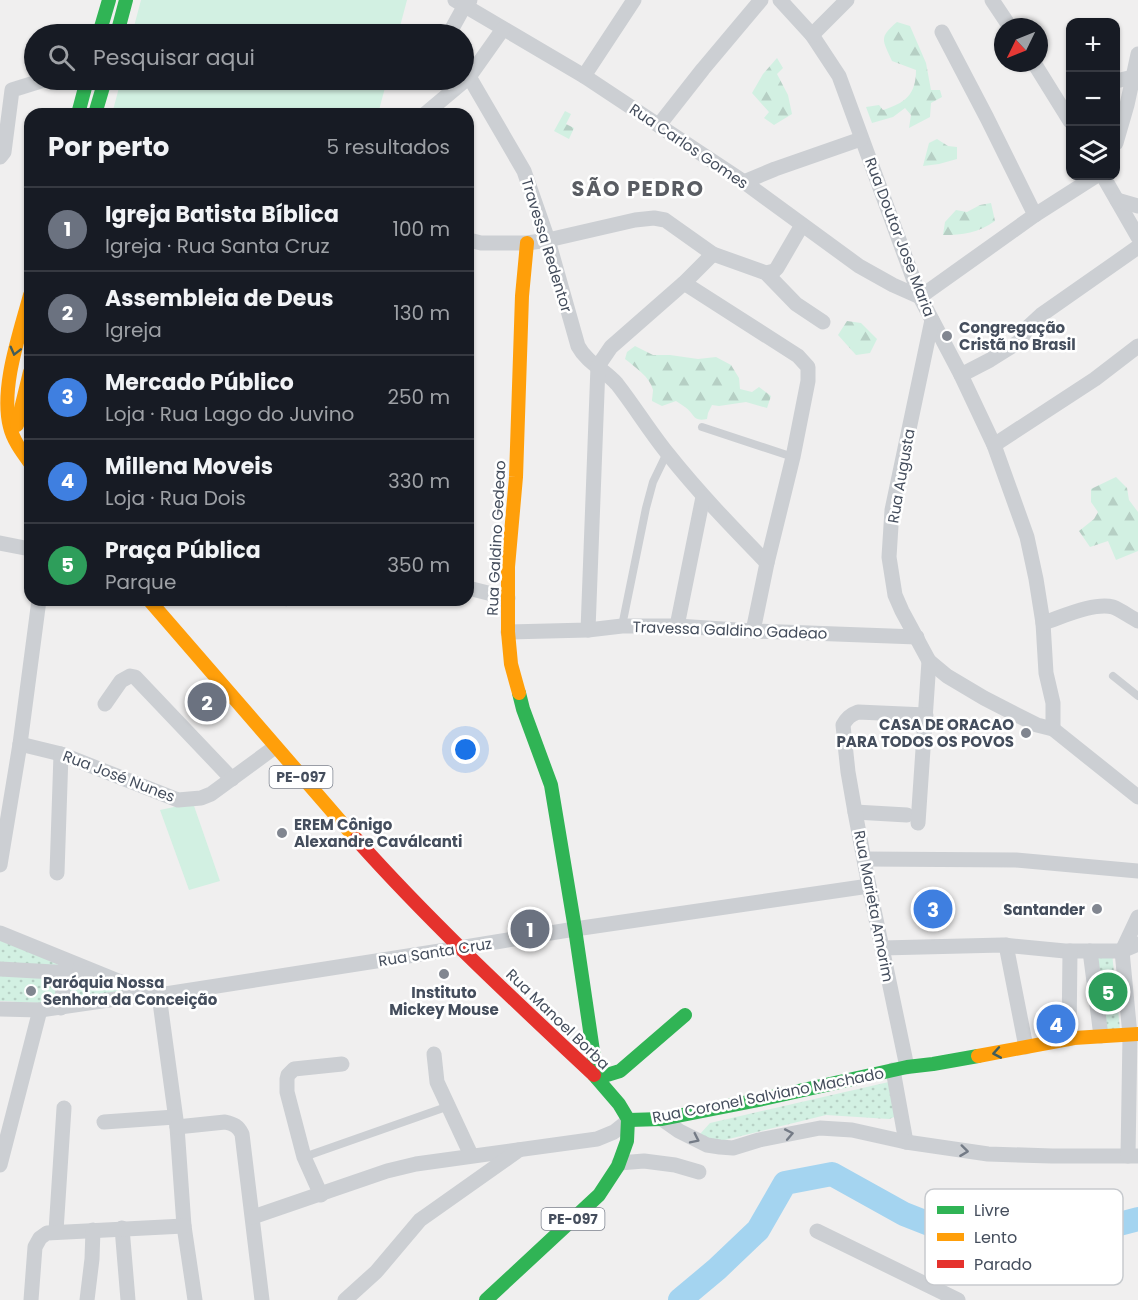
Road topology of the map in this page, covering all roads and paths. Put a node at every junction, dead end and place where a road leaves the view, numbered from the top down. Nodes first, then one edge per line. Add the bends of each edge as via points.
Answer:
1 (109, 0) edge
2 (126, 0) edge
3 (634, 0) edge
4 (761, 0) edge
5 (780, 0) edge
6 (847, 0) edge
7 (992, 0) edge
8 (463, 2) edge
9 (1004, 18) edge
10 (102, 24) edge
11 (120, 24) edge
12 (453, 24) edge
13 (503, 29) junction
14 (942, 32) dead end
15 (812, 35) junction
16 (1138, 54) edge
17 (474, 63) edge
18 (1042, 72) edge
19 (584, 76) junction
20 (1133, 77) junction
21 (1120, 80) edge
22 (24, 86) edge
23 (474, 87) edge
24 (84, 90) edge
25 (102, 90) edge
26 (449, 90) edge
27 (1063, 96) edge
28 (1132, 107) edge
29 (80, 108) edge
30 (97, 108) edge
31 (431, 108) edge
32 (659, 125) junction
33 (1120, 134) edge
34 (861, 138) junction
35 (0, 157) edge
36 (1090, 180) edge
37 (1105, 180) edge
38 (744, 182) junction
39 (1117, 200) junction
40 (1138, 206) edge
41 (1035, 215) junction
42 (802, 225) junction
43 (1138, 237) edge
44 (548, 240) junction
45 (474, 241) edge
46 (527, 243) junction
47 (1138, 247) edge
48 (713, 254) junction
49 (766, 273) junction
50 (684, 283) junction
51 (921, 297) junction
52 (24, 318) edge
53 (932, 320) junction
54 (823, 322) dead end
55 (1138, 346) edge
56 (594, 363) junction
57 (961, 375) junction
58 (24, 398) edge
59 (702, 427) dead end
60 (15, 436) junction
61 (993, 445) junction
62 (667, 453) junction
63 (24, 455) edge
64 (793, 458) junction
65 (703, 497) junction
66 (0, 543) edge
67 (24, 548) edge
68 (767, 563) junction
69 (474, 590) edge
70 (508, 598) junction
71 (38, 606) edge
72 (154, 606) edge
73 (1138, 621) edge
74 (1043, 623) junction
75 (622, 626) junction
76 (677, 626) junction
77 (588, 630) junction
78 (753, 631) junction
79 (508, 632) junction
80 (917, 637) junction
81 (929, 662) junction
82 (1113, 676) dead end
83 (1138, 696) edge
84 (105, 704) dead end
85 (926, 715) junction
86 (1053, 729) junction
87 (20, 744) junction
88 (275, 747) junction
89 (61, 754) junction
90 (232, 779) junction
91 (1138, 797) edge
92 (4, 811) edge
93 (855, 812) junction
94 (865, 859) junction
95 (0, 865) edge
96 (1138, 871) edge
97 (57, 873) dead end
98 (869, 886) junction
99 (1138, 917) edge
100 (575, 929) junction
101 (0, 933) edge
102 (1138, 944) edge
103 (1006, 945) junction
104 (459, 948) junction
105 (882, 948) junction
106 (1070, 951) junction
107 (1090, 951) junction
108 (1122, 951) junction
109 (65, 967) junction
110 (0, 969) edge
111 (154, 995) junction
112 (1132, 996) edge
113 (61, 1008) junction
114 (0, 1009) edge
115 (24, 1009) junction
116 (40, 1010) junction
117 (685, 1015) dead end
118 (0, 1020) edge
119 (1134, 1034) edge
120 (1101, 1036) junction
121 (1069, 1039) junction
122 (1026, 1047) junction
123 (434, 1054) dead end
124 (342, 1064) dead end
125 (900, 1069) junction
126 (597, 1078) junction
127 (449, 1106) junction
128 (64, 1108) dead end
129 (662, 1119) junction
130 (629, 1120) junction
131 (104, 1122) dead end
132 (176, 1122) junction
133 (906, 1142) junction
134 (520, 1150) junction
135 (471, 1155) junction
136 (1133, 1156) edge
137 (304, 1157) junction
138 (619, 1163) junction
139 (0, 1165) edge
140 (699, 1172) dead end
141 (321, 1195) junction
142 (253, 1217) junction
143 (184, 1226) junction
144 (122, 1228) junction
145 (93, 1230) junction
146 (817, 1231) dead end
147 (52, 1232) junction
148 (925, 1284) edge
149 (927, 1285) edge
150 (30, 1300) edge
151 (87, 1300) edge
152 (128, 1300) edge
153 (195, 1300) edge
154 (262, 1300) edge
155 (345, 1300) edge
156 (486, 1300) edge
157 (958, 1300) edge

1 - 10 main road
2 - 11 main road
3 - 19 street
4 - 32 street
5 - 15 street, Rua Doutor Jose Maria
6 - 15 street
7 - 9 street
8 - 12 street
8 - 13 street, Rua Carlos Gomes
13 - 17 street
13 - 19 street, Rua Carlos Gomes
14 - 41 street
15 - 34 street, Rua Doutor Jose Maria via 839,76
16 - 20 street
18 - 27 street
19 - 32 street, Rua Carlos Gomes
20 - 21 street
20 - 28 street
22 - 35 street via 12,90 4,152
23 - 44 street, Travessa Redentor via 524,171
24 - 29 main road
25 - 30 main road
26 - 31 street
28 - 33 street
32 - 38 street, Rua Carlos Gomes
34 - 38 street
34 - 51 street, Rua Doutor Jose Maria
36 - 41 street
37 - 39 street
38 - 42 street, Rua Carlos Gomes
39 - 40 street
39 - 43 street
41 - 51 street
42 - 49 street via 777,268
42 - 51 street, Rua Carlos Gomes via 859,266
44 - 46 street
44 - 48 street via 654,218 665,220
44 - 56 street, Travessa Redentor via 578,346 585,358
45 - 46 street
46 - 70 main road, Rua Galdino Gedeao
47 - 57 street via 1041,315 1020,341
48 - 49 street
48 - 50 street
49 - 54 street via 796,304
50 - 56 street
50 - 64 street via 798,356 808,367
51 - 53 street, Rua Doutor Jose Maria
52 -> 60 main road via 8,393 10,427
53 - 57 street, Rua Doutor Jose Maria
53 - 80 street, Rua Augusta via 892,510 889,557 895,595
55 - 61 street via 1095,379
56 - 62 street, Travessa Redentor via 615,382
56 - 77 street
57 - 61 street, Rua Doutor Jose Maria
58 - 60 main road
59 - 64 lane
60 - 63 main road
61 - 74 street, Rua Doutor Jose Maria via 1027,537
62 - 65 street, Travessa Redentor
62 - 75 lane via 646,508
64 - 68 street
65 - 68 street, Travessa Redentor
65 - 76 street
66 - 67 street
68 - 78 street
69 - 70 street
70 - 79 main road, Rua Galdino Gedeao
71 - 87 street
72 - 88 main road, PE-097
73 - 74 street via 1106,606
74 - 86 street, Rua Doutor Jose Maria
75 - 76 street, Travessa Galdino Gadeao
75 - 77 street, Travessa Galdino Gadeao
76 - 78 street, Travessa Galdino Gadeao
77 - 79 street, Travessa Galdino Gadeao
78 - 80 street, Travessa Galdino Gadeao
79 - 100 main road, Rua Galdino Gedeao via 511,664 523,709 551,785
80 - 81 street, Rua Augusta
81 - 85 street
81 - 86 street via 984,698
82 - 83 lane
84 - 90 street via 121,681 135,677
85 - 93 street via 913,819
85 - 93 street, Rua Marieta Amorim via 858,712 846,719 844,744
86 - 91 street
87 - 89 street, Rua José Nunes
87 - 92 street
88 - 90 street, Rua José Nunes
88 - 104 main road, PE-097
89 - 90 street, Rua José Nunes via 178,800 201,798
89 - 97 street
92 - 95 street
93 - 94 street, Rua Marieta Amorim
94 - 96 street via 1016,860
94 - 98 street, Rua Marieta Amorim
98 - 100 street, Rua Santa Cruz
98 - 105 street, Rua Marieta Amorim
99 - 108 street
100 - 104 street, Rua Santa Cruz
100 - 126 main road, Rua Galdino Gedeao
101 - 109 street
102 - 108 street
103 - 105 street
103 - 106 street
103 - 122 street
104 - 111 street, Rua Santa Cruz
104 - 126 main road, Rua Manoel Borba / PE-097
105 - 125 street, Rua Marieta Amorim
106 - 107 street
106 - 121 street
107 - 108 street
107 - 120 street
108 - 112 street
109 - 110 street
109 - 111 street via 102,975
109 - 113 street
111 - 113 street, Rua Santa Cruz
111 - 132 street
112 - 119 street
113 - 116 street, Rua Santa Cruz
114 - 115 street, Rua Santa Cruz
115 - 116 street, Rua Santa Cruz
115 - 118 street
116 - 139 street
117 - 126 main road via 620,1071
119 - 120 main road, Rua Coronel Salviano Machado
119 - 136 street
120 - 121 main road, Rua Coronel Salviano Machado
121 - 122 main road, Rua Coronel Salviano Machado
122 -> 125 main road, Rua Coronel Salviano Machado
123 - 127 street via 437,1082
124 - 137 street via 294,1070 288,1075 287,1092
125 - 129 main road, Rua Coronel Salviano Machado
125 - 133 street, Rua Marieta Amorim
126 - 130 main road, Rua Manoel Borba / PE-097
127 - 135 street
127 - 137 lane
128 - 147 street
129 - 130 main road, Rua Coronel Salviano Machado
129 -> 133 street via 679,1131 720,1147 733,1148 820,1128 852,1130
130 - 134 street via 597,1139
130 - 138 main road, PE-097 via 627,1145
131 - 132 street
132 - 142 street via 225,1122 239,1128
132 - 143 street
133 -> 136 street via 988,1154
134 - 135 street
134 - 155 street via 420,1220 376,1272
135 - 141 street via 397,1169
137 - 141 street
138 - 140 street via 644,1161
138 - 156 main road, PE-097 via 599,1195
141 - 142 street
142 - 154 street
143 - 144 street
143 - 153 street
144 - 145 street
144 - 152 street
145 - 147 street
145 - 151 street
146 - 148 street
147 - 150 street via 40,1238 35,1247
149 - 157 street

